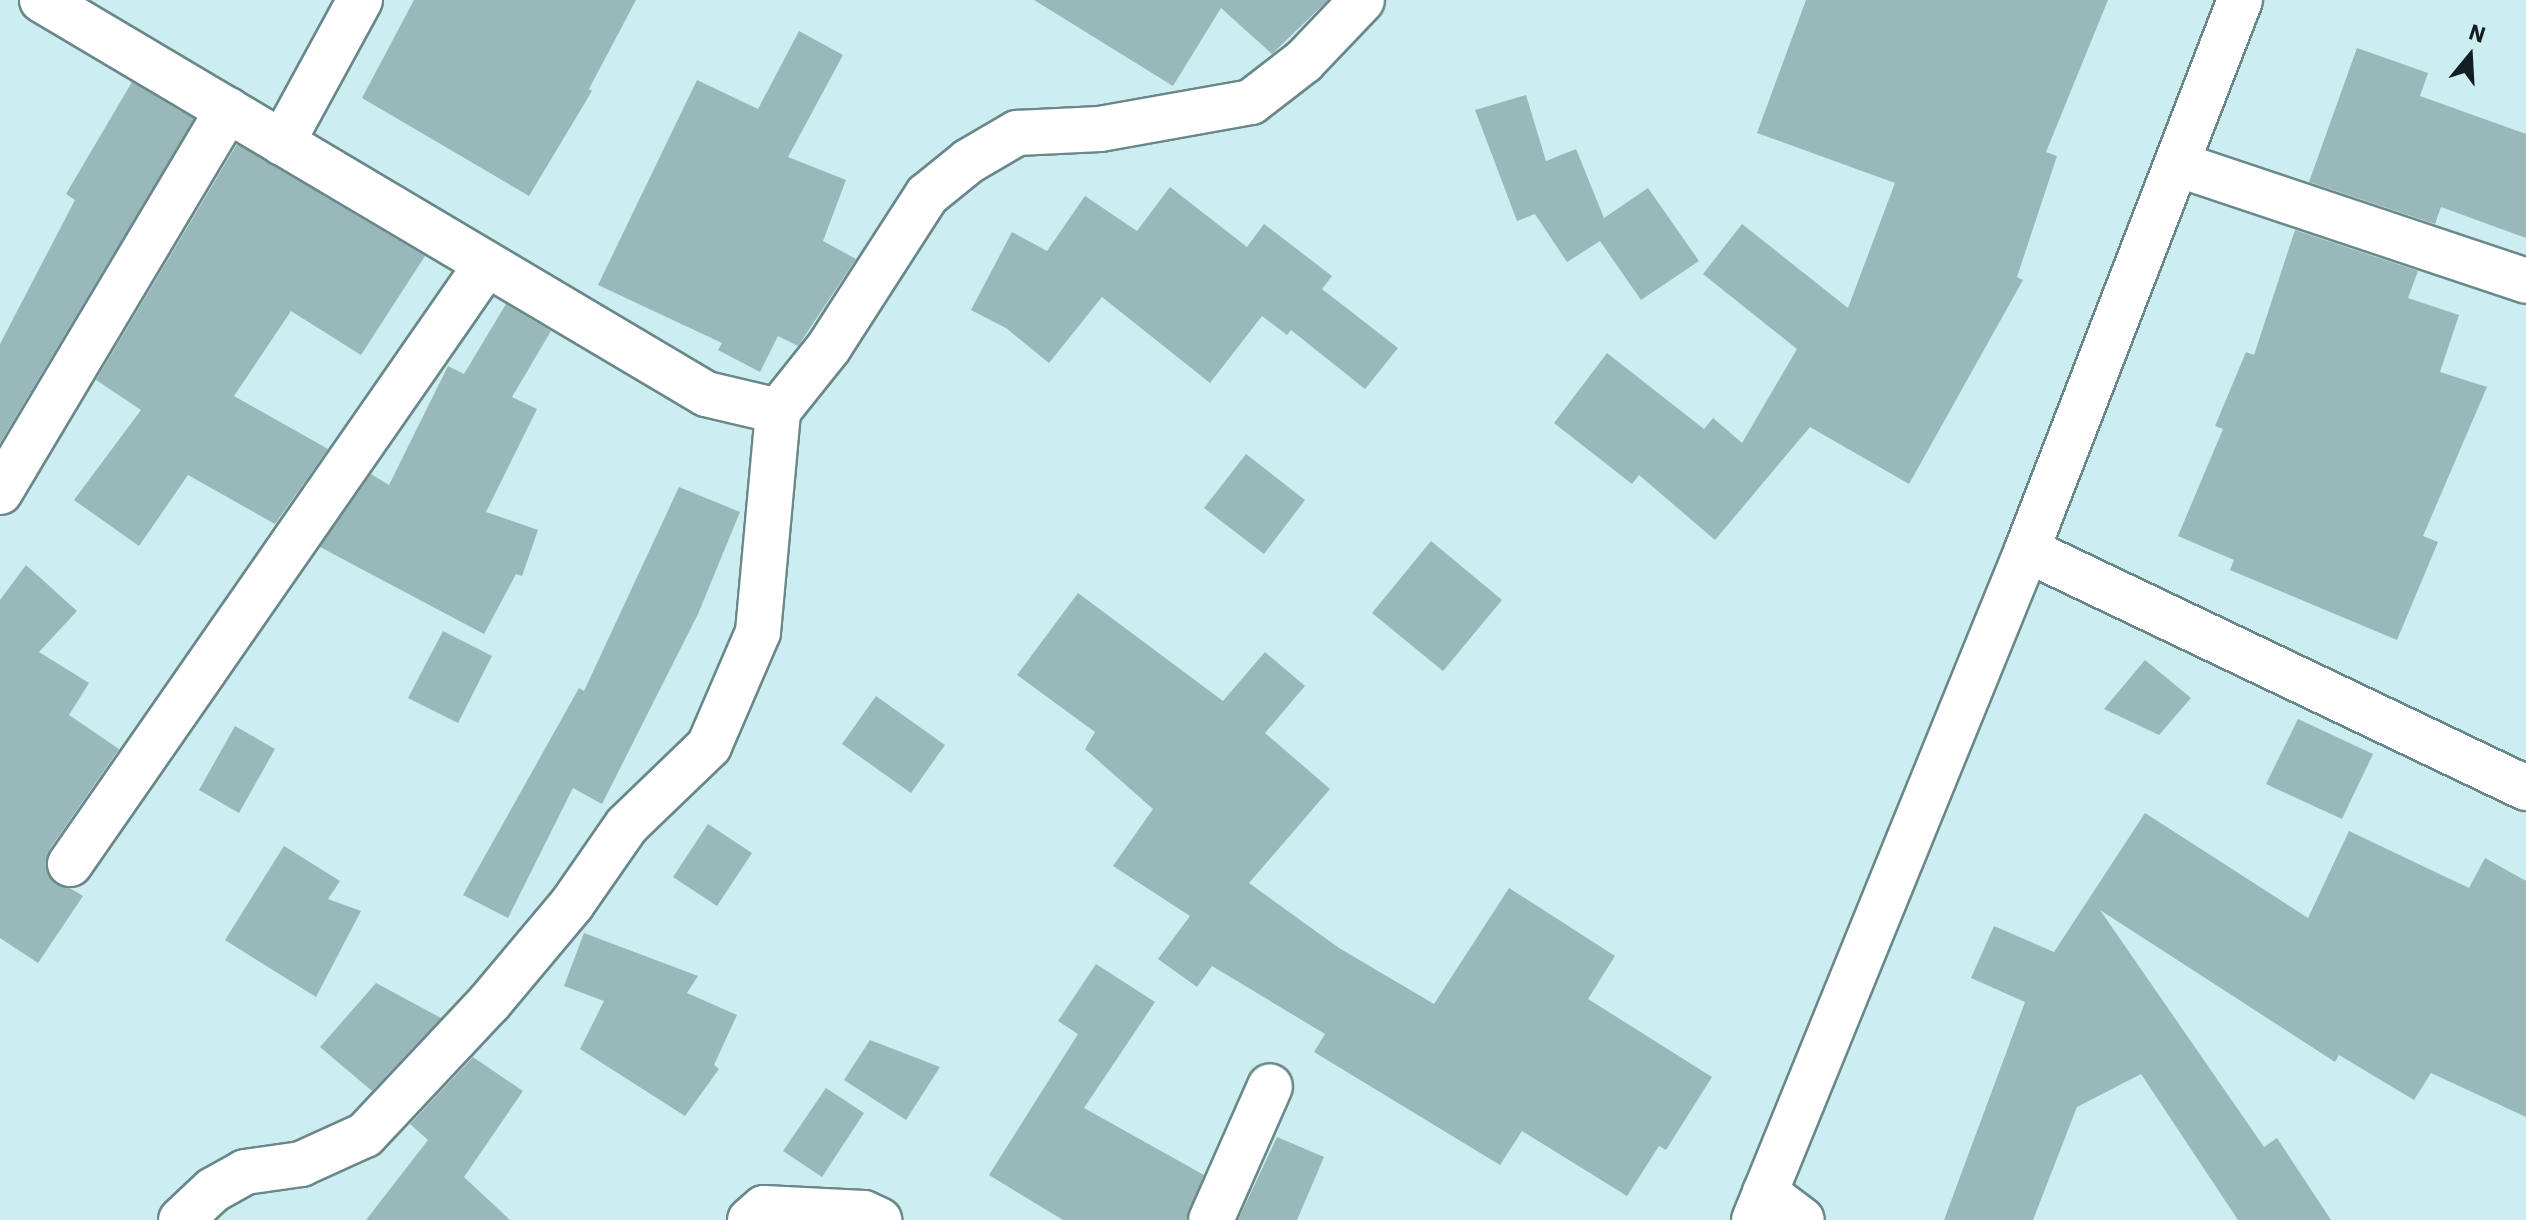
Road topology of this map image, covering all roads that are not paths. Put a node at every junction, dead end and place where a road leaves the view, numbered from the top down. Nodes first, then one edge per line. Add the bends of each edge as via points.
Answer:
1 (360, 0) edge
2 (1362, 0) edge
3 (2240, 0) edge
4 (64, 6) edge
5 (228, 110) junction
6 (282, 143) junction
7 (2177, 164) junction
8 (486, 265) junction
9 (2526, 281) edge
10 (778, 411) junction
11 (0, 492) edge
12 (2027, 550) junction
13 (2526, 788) edge
14 (70, 864) dead end
15 (1270, 1086) dead end
16 (1760, 1206) edge
17 (181, 1220) edge
18 (750, 1220) edge
19 (879, 1220) edge
20 (1211, 1220) edge
21 (1802, 1220) edge

1 - 6 street
2 - 10 street via 1304,61 1251,102 1100,129 1017,133 969,161 927,195 829,347
3 - 7 street
4 - 5 street
5 - 6 street
5 - 11 street
6 - 8 street
7 - 9 street
7 - 12 street
8 - 10 street via 706,394
8 - 14 street
10 - 17 street via 758,632 709,746 627,825 572,904 489,1003 365,1135 301,1164 245,1172 213,1190
12 - 13 street
12 - 16 street
15 - 20 street
16 - 21 street
18 - 19 street via 764,1208 864,1213

